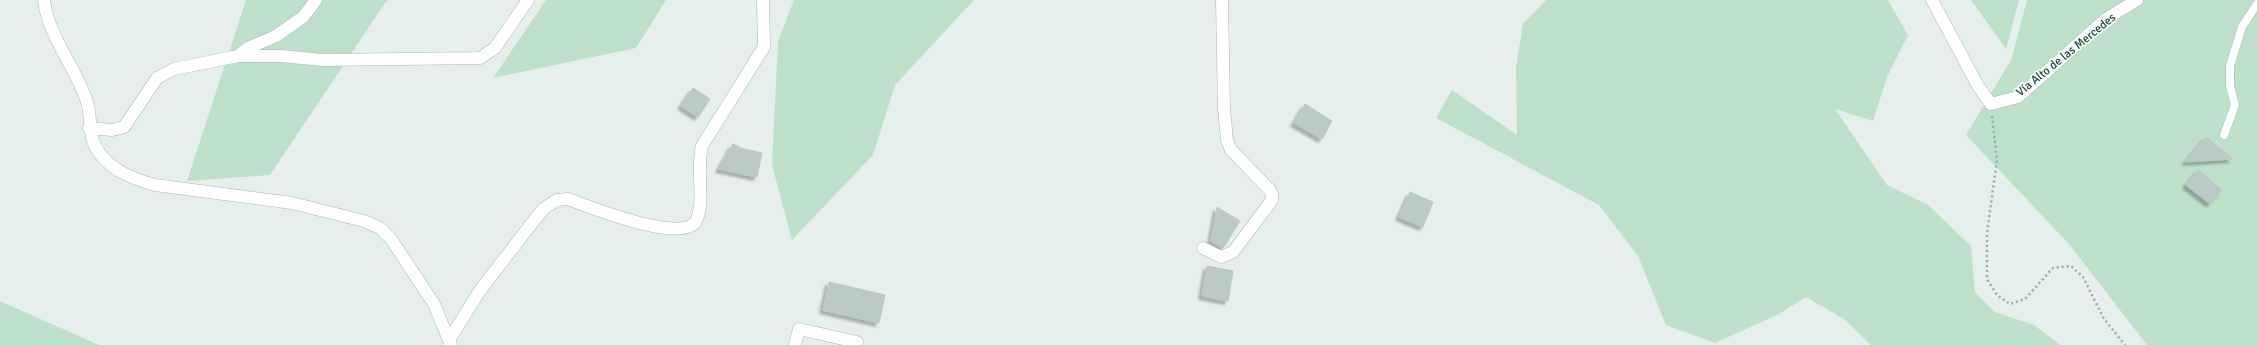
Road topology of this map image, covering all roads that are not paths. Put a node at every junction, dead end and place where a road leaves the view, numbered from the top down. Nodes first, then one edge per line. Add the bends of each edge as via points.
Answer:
1 (44, 0) edge
2 (316, 0) edge
3 (528, 0) edge
4 (763, 0) edge
5 (1222, 0) edge
6 (1932, 0) edge
7 (2137, 0) edge
8 (2257, 4) edge
9 (238, 56) junction
10 (89, 128) junction
11 (2224, 135) dead end
12 (1203, 248) dead end
13 (857, 342) dead end
14 (450, 343) edge
15 (795, 345) edge

1 - 10 street via 51,26 87,102
2 - 9 street via 303,17 276,36 248,48
3 - 9 street via 494,48 480,58 330,60
4 - 14 street via 764,47 702,146 699,157 700,207 697,221 687,229 662,228 568,199 549,203 481,289
5 - 12 street via 1227,140 1231,150 1269,189 1272,200 1233,252 1221,258
6 - 7 street, Vía Alto de las Mercedes via 1978,86 1991,104 2018,97 2106,19
8 - 11 lane via 2242,27 2230,66 2230,86 2235,105
9 - 10 street via 174,69 157,78 124,127 112,130
10 - 14 street via 93,144 101,155 112,166 133,179 155,186 292,203 364,221 380,228 434,304
13 - 15 street via 799,329

